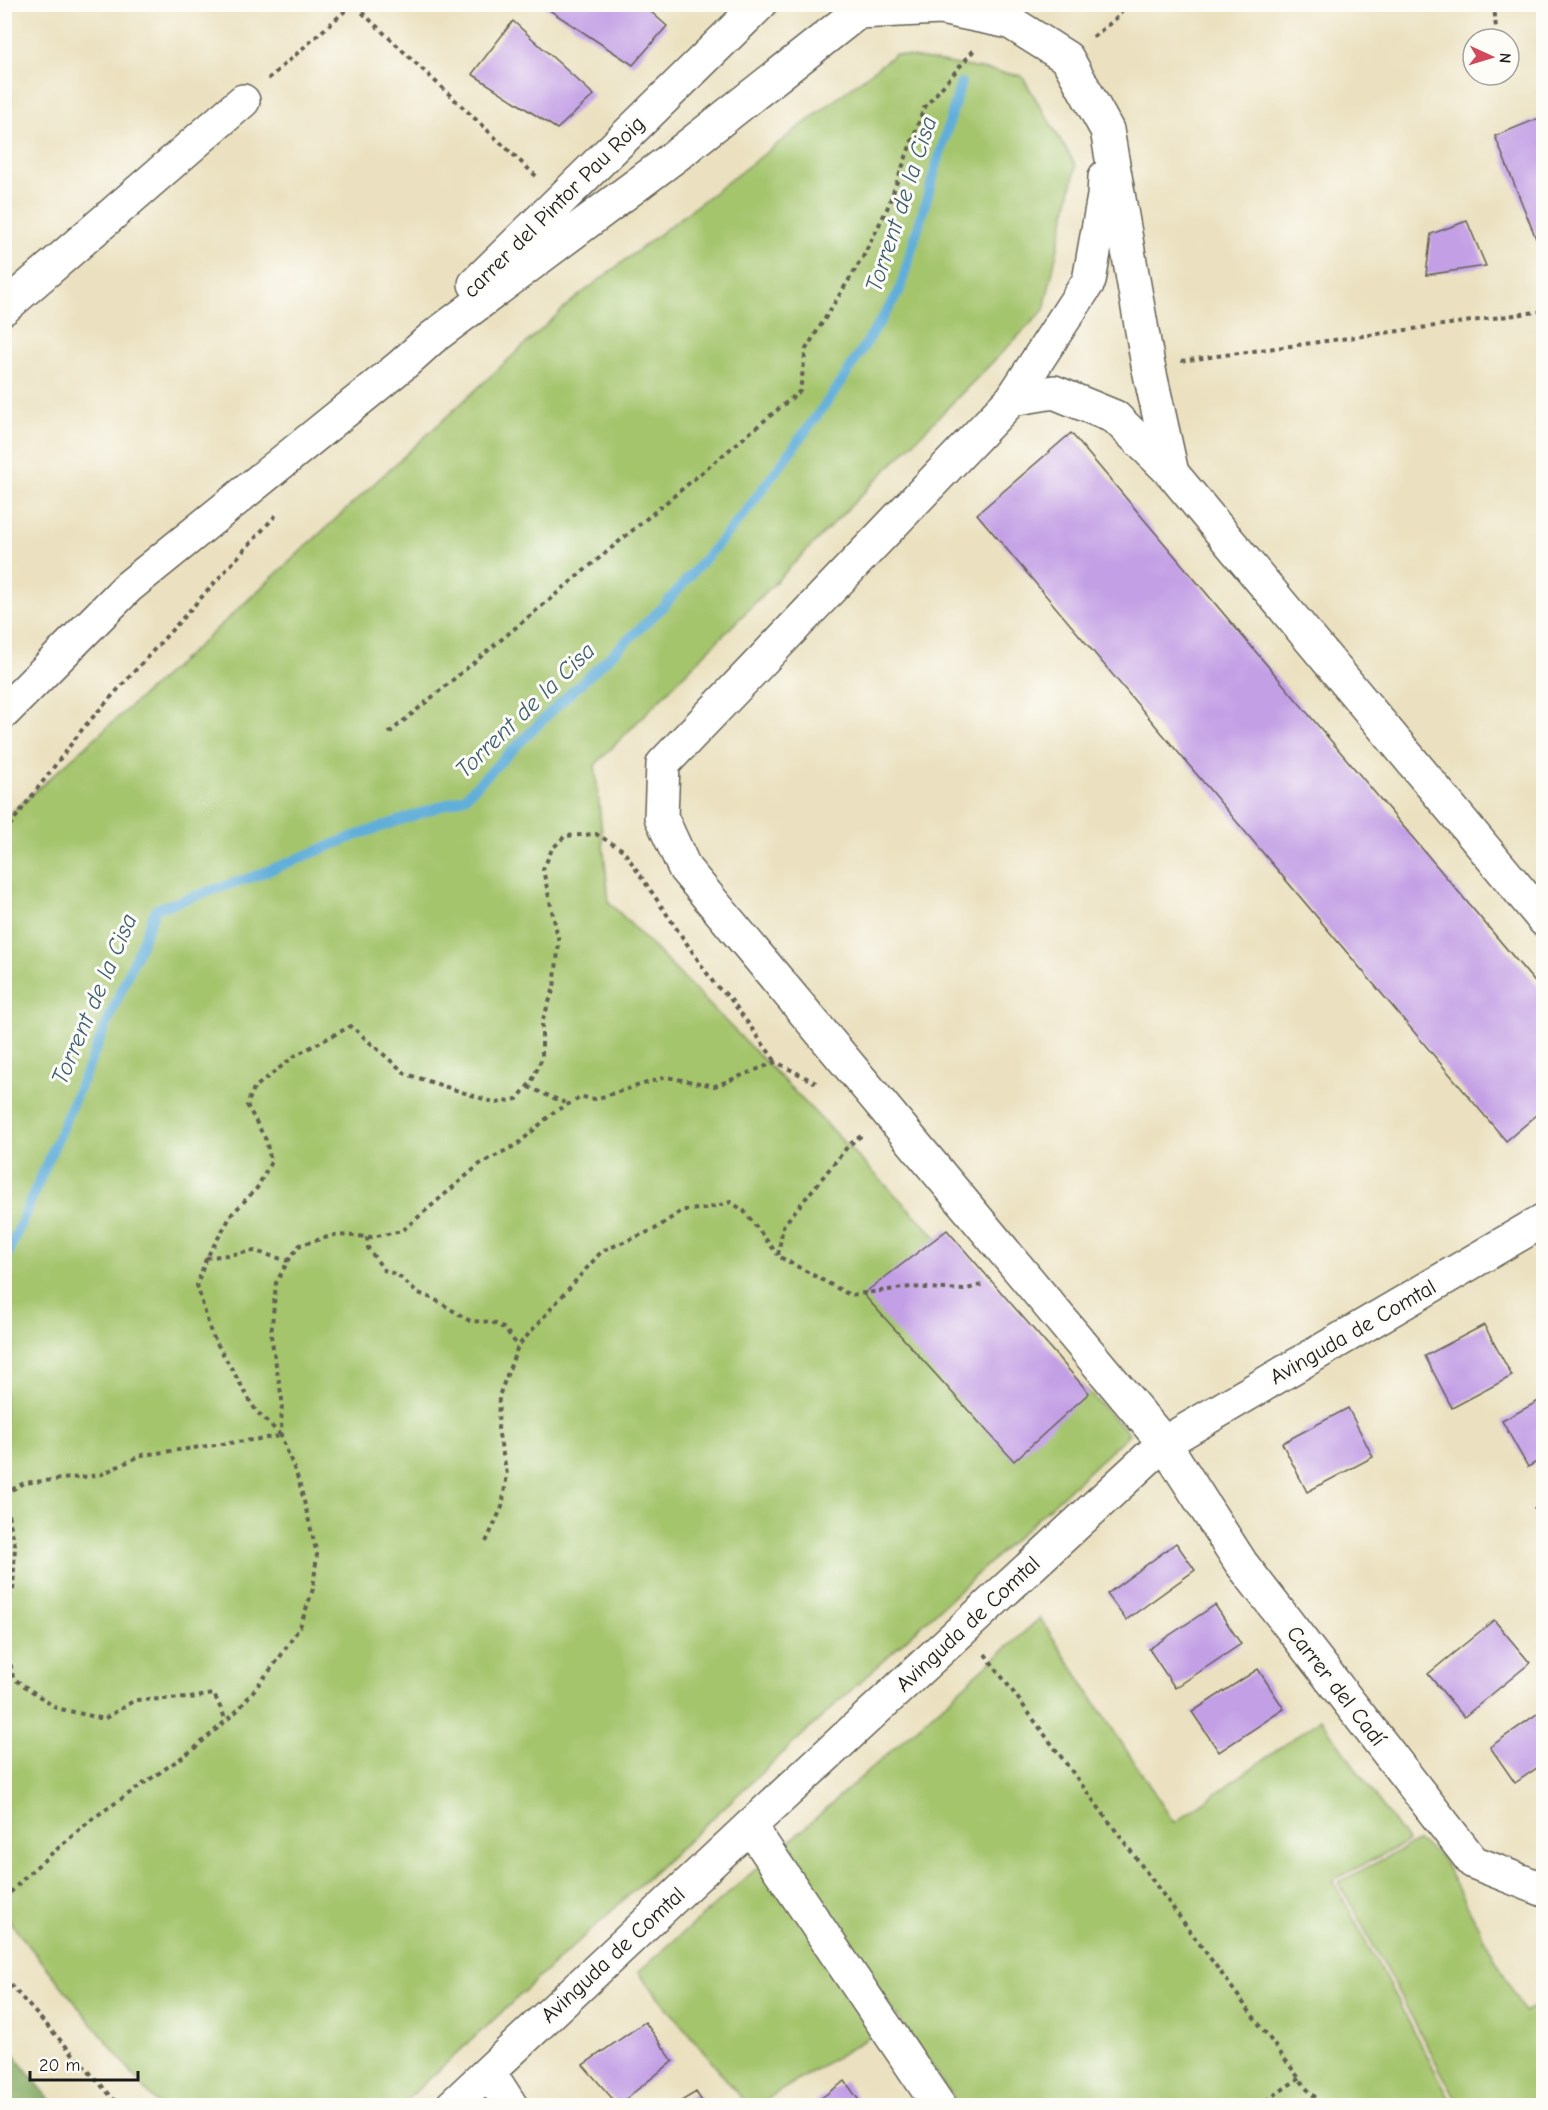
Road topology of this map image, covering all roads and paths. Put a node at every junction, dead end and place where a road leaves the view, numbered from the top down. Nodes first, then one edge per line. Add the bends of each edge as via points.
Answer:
1 (760, 4) edge
2 (1125, 4) edge
3 (1494, 4) edge
4 (1496, 27) edge
5 (980, 42) dead end
6 (1067, 58) junction
7 (243, 101) joint
8 (1107, 130) junction
9 (561, 200) junction
10 (4, 308) edge
11 (1544, 311) edge
12 (1148, 365) junction
13 (1012, 399) junction
14 (348, 409) junction
15 (1172, 473) junction
16 (278, 514) dead end
17 (4, 712) edge
18 (389, 733) dead end
19 (4, 833) edge
20 (1544, 920) edge
21 (776, 1062) junction
22 (528, 1086) junction
23 (826, 1089) dead end
24 (568, 1105) junction
25 (866, 1132) dead end
26 (1544, 1220) edge
27 (367, 1237) junction
28 (778, 1256) junction
29 (206, 1258) junction
30 (288, 1261) junction
31 (991, 1282) dead end
32 (518, 1346) junction
33 (281, 1436) junction
34 (1164, 1443) junction
35 (4, 1495) edge
36 (486, 1542) dead end
37 (981, 1648) dead end
38 (226, 1720) junction
39 (750, 1826) junction
40 (1544, 1890) edge
41 (4, 1899) edge
42 (4, 1978) edge
43 (489, 2072) junction
44 (1299, 2078) junction
45 (120, 2106) edge
46 (452, 2106) edge
47 (511, 2106) edge
48 (939, 2106) edge
49 (1259, 2106) edge
50 (1324, 2106) edge

1 - 9 street, carrer del Pintor Pau Roig
2 - 6 path via 1119,16
3 - 4 path
5 - 18 path via 924,108 887,209 863,257 806,350 800,391
6 - 8 street
6 - 14 street via 1011,22 941,8 858,12 678,154 432,338
7 - 9 path via 352,4
7 - 10 street
8 - 12 street
8 - 13 street, Carrer del Cadí via 1104,196 1089,281
9 - 14 street, carrer del Pintor Pau Roig
11 - 12 path
12 - 15 street
13 - 15 street via 1054,392 1115,417
13 - 34 street, Carrer del Cadí via 663,764 661,817 685,869
14 - 17 street via 128,587
15 - 20 street
16 - 19 path via 84,727
21 - 22 path via 729,997 715,985 623,850 596,834 565,836 552,849 543,870 559,942 554,988 542,1022 542,1058
21 - 23 path
21 - 24 path via 715,1086 666,1077 595,1099 582,1097
22 - 24 path
22 - 29 path via 517,1099 496,1103 406,1074 351,1026 321,1041 254,1088 247,1106 267,1140 271,1162 257,1188 232,1214
24 - 27 path via 555,1111 518,1144 480,1164 402,1231
25 - 28 path via 849,1145 783,1226
26 - 34 street, Avinguda de Comtal
27 - 30 path via 335,1235 300,1245
27 - 32 path via 368,1248 384,1270 470,1321 492,1322 505,1329
28 - 31 path via 850,1295 911,1287 964,1290
28 - 32 path via 744,1211 731,1202 683,1210 655,1229 602,1251
29 - 30 path via 255,1251
29 - 33 path via 197,1285 211,1333 256,1411
30 - 33 path via 276,1283 271,1336 282,1399
32 - 36 path via 499,1396 498,1430 507,1474 502,1507
33 - 35 path via 142,1455 100,1475 24,1483
33 - 38 path via 299,1481 317,1554 313,1589 300,1627 239,1710
34 - 39 street, Avinguda de Comtal
34 - 40 street, Carrer del Cadí via 1241,1563 1473,1862
35 - 38 path via 15,1545 13,1591 5,1607 13,1678 56,1708 104,1719 135,1700 214,1694
37 - 44 path
38 - 41 path via 194,1749 92,1819
39 - 43 street, Avinguda de Comtal
39 - 48 street
42 - 45 path
43 - 46 street, Avinguda de Comtal
43 - 47 street
44 - 49 path
44 - 50 path

